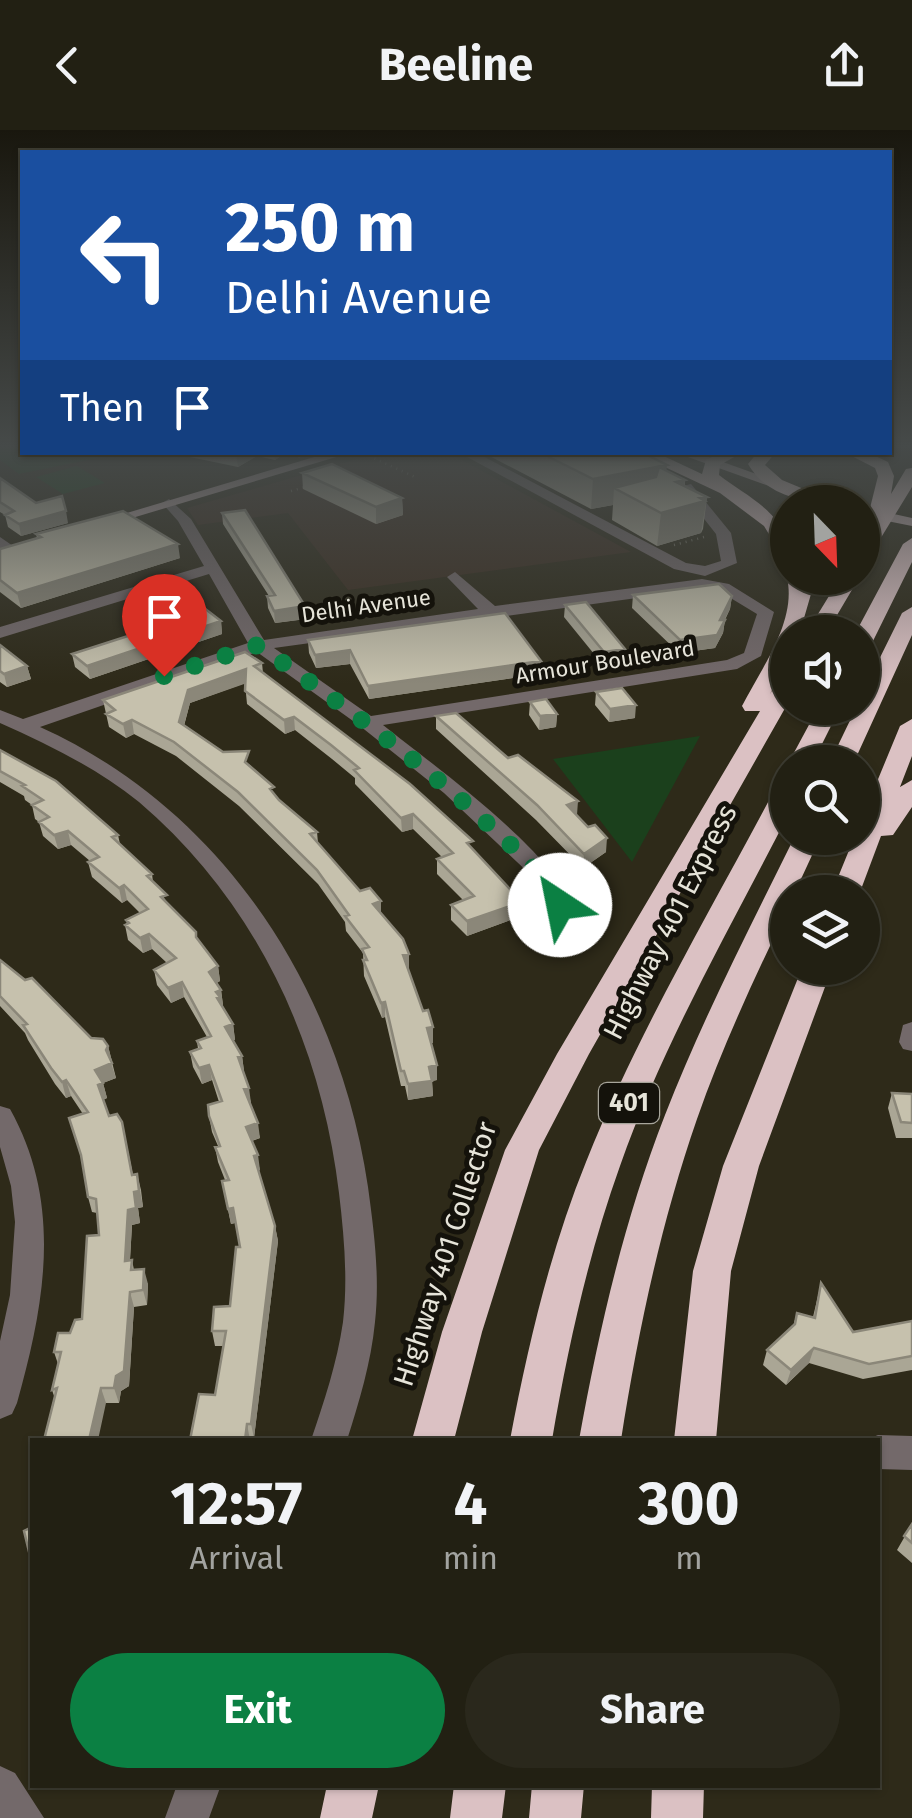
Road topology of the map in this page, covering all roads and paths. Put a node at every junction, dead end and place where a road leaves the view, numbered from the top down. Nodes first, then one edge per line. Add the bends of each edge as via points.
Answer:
1 (90, 526) edge
2 (187, 526) edge
3 (603, 526) edge
4 (717, 526) edge
5 (82, 528) edge
6 (723, 533) junction
7 (27, 544) edge
8 (912, 544) edge
9 (671, 546) dead end
10 (3, 547) edge
11 (213, 568) junction
12 (455, 577) dead end
13 (719, 579) junction
14 (490, 612) junction
15 (912, 614) edge
16 (875, 615) edge
17 (0, 634) edge
18 (258, 645) junction
19 (770, 673) edge
20 (770, 713) edge
21 (13, 721) edge
22 (367, 722) junction
23 (912, 726) edge
24 (850, 745) edge
25 (750, 746) junction
26 (912, 788) edge
27 (880, 805) edge
28 (770, 824) edge
29 (880, 832) edge
30 (799, 855) edge
31 (560, 932) dead end
32 (811, 985) edge
33 (912, 1032) edge
34 (912, 1042) edge
35 (0, 1116) edge
36 (0, 1403) edge
37 (330, 1438) edge
38 (434, 1438) edge
39 (531, 1438) edge
40 (600, 1438) edge
41 (695, 1438) edge
42 (880, 1452) edge
43 (912, 1453) edge
44 (0, 1788) edge
45 (198, 1788) edge
46 (352, 1788) edge
47 (480, 1788) edge
48 (558, 1788) edge
49 (678, 1788) edge
50 (22, 1818) edge
51 (187, 1818) edge
52 (346, 1818) edge
53 (476, 1818) edge
54 (555, 1818) edge
55 (677, 1818) edge

1 - 5 main road
2 - 11 street
3 - 13 street
4 - 6 street
6 - 9 path
6 - 13 street via 729,562
7 - 10 main road
8 - 16 highway
11 - 17 street
11 - 18 street
12 - 14 street
13 - 14 street, Delhi Avenue
13 - 22 street, Armour Boulevard via 766,612 752,656 731,665
14 - 18 street, Delhi Avenue
15 - 24 highway
18 - 21 street, Delhi Avenue
18 - 22 street
19 - 25 highway via 746,720
20 - 25 highway, Highway 401 Collector / 401
21 - 37 street via 125,783 196,842 262,924 296,984 330,1074 356,1190 360,1320 351,1376
22 - 31 street via 544,875 560,905
23 - 27 highway
25 - 38 highway, Highway 401 Collector / 401 via 522,1150
26 - 29 highway
28 - 39 highway, Highway 401 Express / 401 via 631,1097 584,1215 545,1356
30 - 40 highway, 401 via 682,1116 630,1290
32 - 41 highway via 741,1166 712,1271
33 - 34 street
35 - 36 street via 13,1138 31,1226 29,1293
42 - 43 street
44 - 50 street
45 - 51 street
46 - 52 highway
47 - 53 highway
48 - 54 highway
49 - 55 highway

